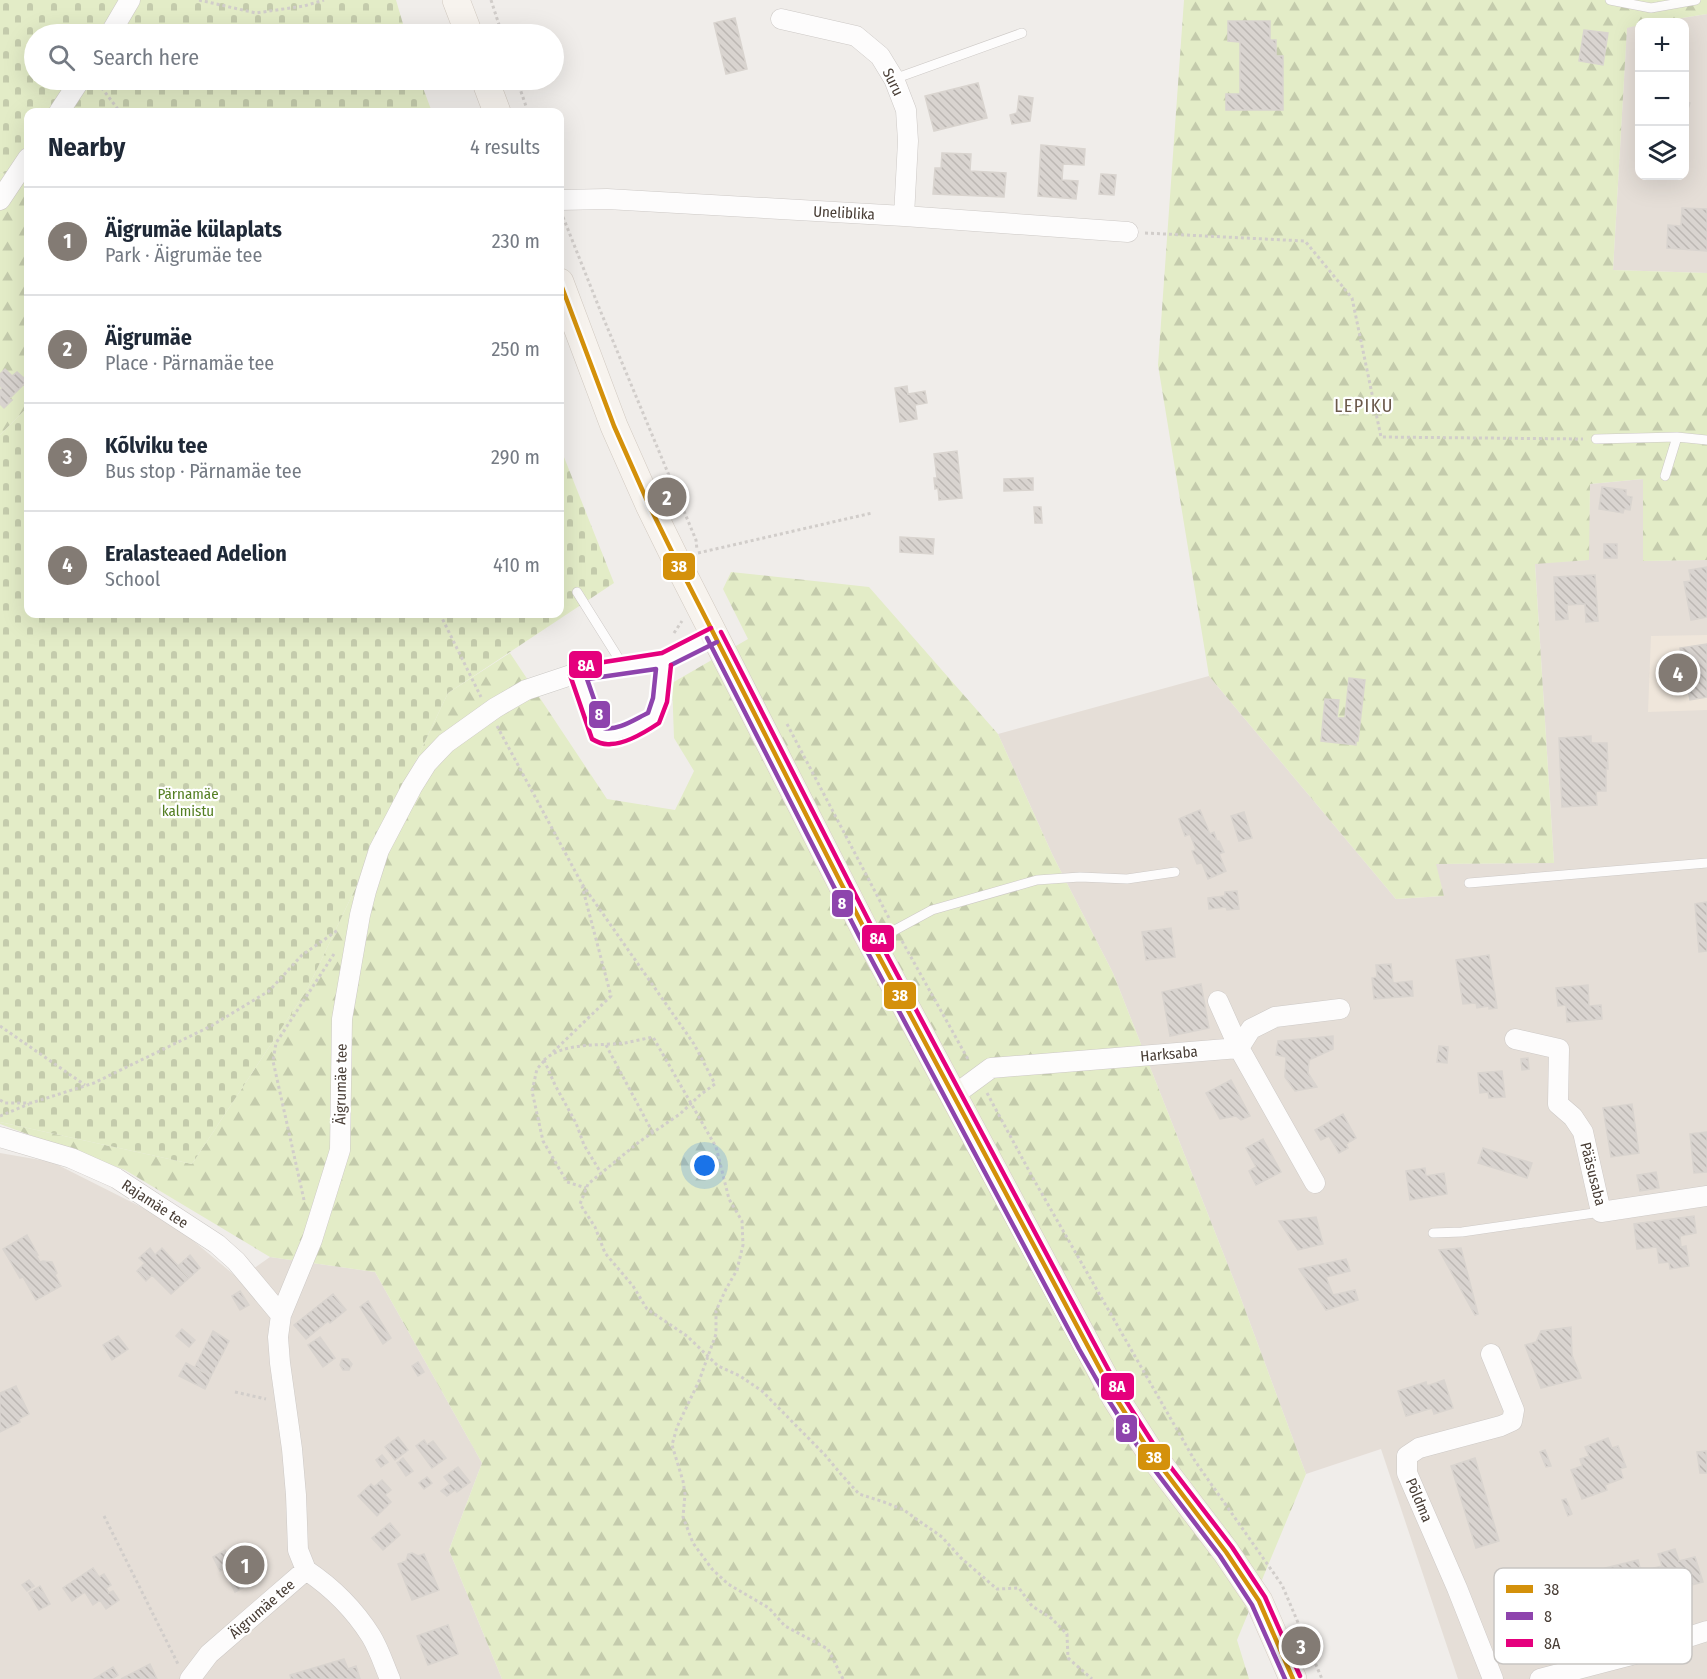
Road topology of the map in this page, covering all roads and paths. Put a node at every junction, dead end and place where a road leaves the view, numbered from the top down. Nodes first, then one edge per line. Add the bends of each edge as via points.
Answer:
1 (130, 0) edge
2 (199, 0) edge
3 (324, 0) edge
4 (456, 0) edge
5 (491, 0) edge
6 (1610, 0) edge
7 (1696, 0) edge
8 (781, 19) dead end
9 (116, 24) edge
10 (465, 24) edge
11 (499, 24) edge
12 (1022, 33) dead end
13 (894, 79) junction
14 (73, 90) edge
15 (103, 90) edge
16 (489, 90) edge
17 (520, 90) edge
18 (61, 108) edge
19 (117, 108) edge
20 (496, 108) edge
21 (527, 108) edge
22 (24, 164) edge
23 (0, 200) edge
24 (564, 200) edge
25 (904, 216) junction
26 (564, 218) edge
27 (1128, 232) joint
28 (564, 293) edge
29 (1677, 437) junction
30 (1596, 439) joint
31 (1707, 440) edge
32 (1665, 476) dead end
33 (872, 513) dead end
34 (683, 551) junction
35 (577, 592) dead end
36 (442, 618) edge
37 (714, 635) junction
38 (664, 660) junction
39 (624, 667) junction
40 (578, 673) junction
41 (489, 712) junction
42 (784, 720) dead end
43 (1707, 862) edge
44 (1175, 872) dead end
45 (1469, 883) dead end
46 (582, 884) junction
47 (360, 915) junction
48 (895, 930) junction
49 (874, 947) junction
50 (334, 954) dead end
51 (1218, 1001) dead end
52 (1340, 1009) dead end
53 (0, 1026) edge
54 (1515, 1039) dead end
55 (606, 1045) junction
56 (1239, 1048) junction
57 (544, 1060) junction
58 (978, 1077) junction
59 (85, 1085) junction
60 (953, 1096) junction
61 (0, 1100) edge
62 (31, 1103) junction
63 (692, 1104) junction
64 (0, 1116) edge
65 (653, 1132) junction
66 (0, 1137) edge
67 (602, 1173) junction
68 (1315, 1183) dead end
69 (586, 1188) junction
70 (1707, 1197) edge
71 (1601, 1212) junction
72 (1433, 1233) dead end
73 (312, 1240) junction
74 (281, 1315) junction
75 (1491, 1354) dead end
76 (707, 1356) junction
77 (235, 1392) dead end
78 (286, 1402) junction
79 (104, 1516) dead end
80 (306, 1570) junction
81 (1707, 1631) edge
82 (1692, 1636) edge
83 (1597, 1664) edge
84 (185, 1674) edge
85 (1292, 1678) edge
86 (390, 1679) edge
87 (843, 1679) edge
88 (1092, 1679) edge
89 (1322, 1679) edge
90 (1493, 1679) edge
91 (1540, 1679) edge

1 - 9 street
2 - 3 path via 256,13
4 - 10 main road
5 - 11 path
6 - 7 lane via 1651,8
8 - 13 street, Suru via 856,36 880,56
12 - 13 lane
13 - 25 street, Suru via 906,110
14 - 18 street
15 - 19 path
16 - 20 main road
17 - 21 path
22 - 23 street
24 - 25 street, Uneliblika
25 - 27 street, Uneliblika
26 - 34 path via 696,540
27 - 30 path via 1305,241 1352,298 1381,437
28 - 34 main road via 614,426
29 - 30 lane
29 - 31 lane
29 - 32 lane
33 - 34 path
34 - 37 main road
35 - 39 lane
36 - 41 path
37 - 38 street, Äigrumäe tee
37 - 49 main road
38 - 39 street, Äigrumäe tee
38 - 40 lane via 654,718 610,737 598,734
39 - 40 street, Äigrumäe tee
40 - 41 street, Äigrumäe tee via 526,690
41 - 46 path
41 - 47 street, Äigrumäe tee via 446,743 412,787 379,850
42 - 48 path
43 - 45 lane
44 - 48 lane via 1127,879 1037,880 932,910
46 - 57 path via 611,996
46 - 63 path via 694,1044 715,1084
47 - 59 path via 302,955 269,991 211,1026
47 - 73 street, Äigrumäe tee via 342,1019 340,1150
48 - 49 lane
48 - 58 path
49 - 60 main road
50 - 73 path via 276,1043 273,1061
51 - 56 street
52 - 56 street via 1275,1017 1251,1029
53 - 59 path
54 - 71 street, Pääsusaba via 1559,1049 1558,1104 1582,1132
55 - 57 path via 577,1047 553,1053
55 - 63 path via 653,1037
55 - 65 path
56 - 58 street, Harksaba via 991,1068
56 - 68 street
57 - 67 path
57 - 69 path via 537,1069 532,1091 543,1141 567,1182
58 - 60 street, Harksaba
58 - 89 path via 1195,1461 1282,1585
59 - 62 path
60 - 85 main road via 1115,1397 1150,1452 1259,1601
61 - 62 path
62 - 64 path
63 - 65 path
63 - 76 path via 716,1147 729,1199 742,1221 743,1245 737,1270 716,1311 716,1334
65 - 67 path
66 - 74 street, Rajamäe tee via 71,1158 116,1178 217,1244
67 - 69 path
69 - 76 path via 580,1204 605,1253 647,1309 687,1336
70 - 71 street, Pääsusaba
71 - 72 lane
73 - 74 street, Äigrumäe tee
74 - 78 street, Äigrumäe tee via 278,1337
75 - 90 street, Põldma via 1514,1410 1512,1421 1419,1448 1407,1456 1407,1473
76 - 87 path via 672,1445 685,1494 683,1517 693,1543 728,1584 769,1608 785,1626 828,1649
76 - 88 path via 762,1391 859,1494 904,1510 942,1538 997,1589 1019,1588 1032,1606 1067,1634 1068,1658
77 - 78 path
78 - 80 street, Äigrumäe tee via 298,1550
79 - 84 path
80 - 84 street, Äigrumäe tee
80 - 86 street via 328,1584 351,1608 372,1638
81 - 82 street
83 - 91 street

